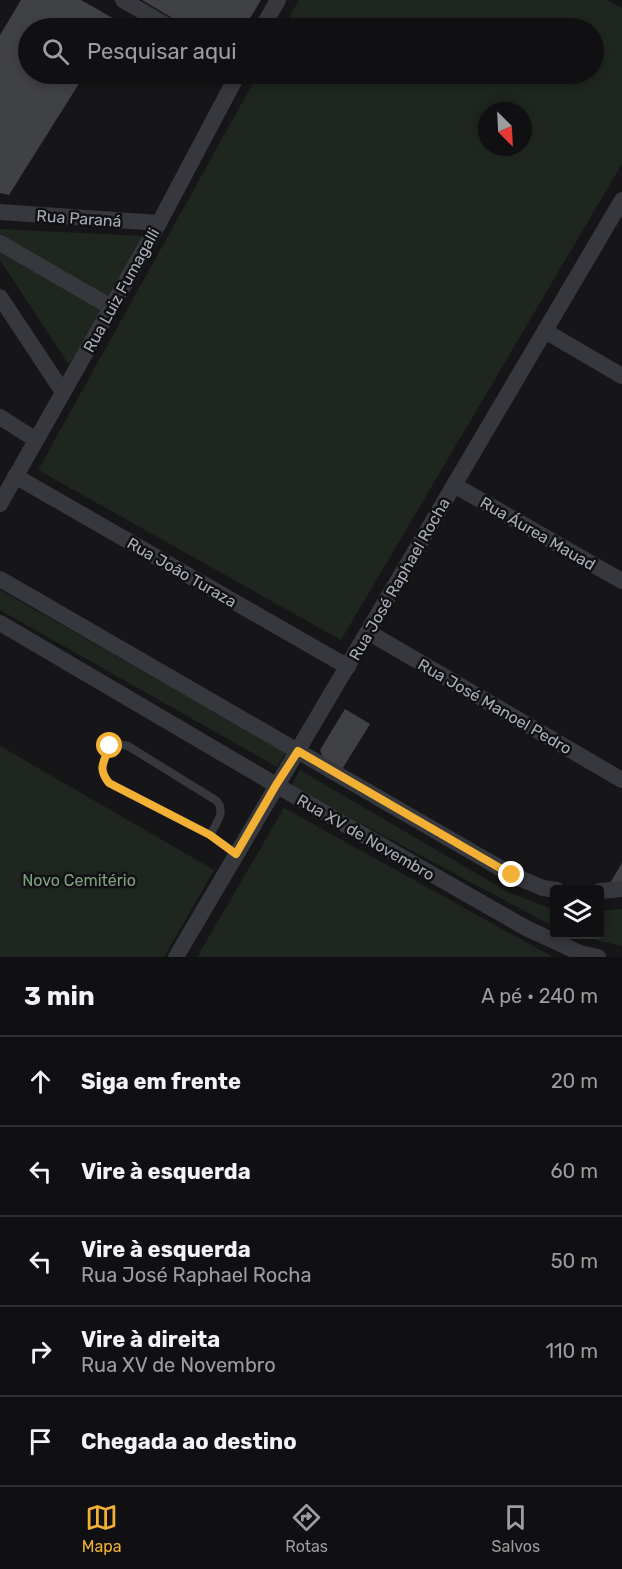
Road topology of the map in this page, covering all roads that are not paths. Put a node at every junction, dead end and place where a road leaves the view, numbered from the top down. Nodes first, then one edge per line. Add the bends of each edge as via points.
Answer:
1 (123, 0) edge
2 (278, 0) edge
3 (154, 18) edge
4 (268, 18) edge
5 (233, 84) edge
6 (622, 200) edge
7 (0, 213) edge
8 (159, 223) junction
9 (0, 243) edge
10 (0, 297) edge
11 (111, 307) junction
12 (545, 331) junction
13 (622, 376) edge
14 (63, 392) junction
15 (0, 417) edge
16 (36, 440) junction
17 (15, 476) junction
18 (454, 485) junction
19 (0, 504) edge
20 (0, 579) edge
21 (622, 581) edge
22 (0, 623) edge
23 (368, 632) junction
24 (348, 667) junction
25 (298, 751) junction
26 (622, 780) edge
27 (276, 785) junction
28 (210, 835) junction
29 (236, 854) junction
30 (550, 889) edge
31 (622, 889) edge
32 (604, 891) edge
33 (176, 957) edge
34 (598, 957) edge

1 - 3 street
2 - 4 street
5 - 8 street, Rua Luiz Fumagalli
6 - 12 street, Rua José Raphael Rocha
7 - 8 street, Rua Paraná
8 - 11 street, Rua Luiz Fumagalli
9 - 11 street
10 - 14 street
11 - 14 street, Rua Luiz Fumagalli
12 - 13 street
12 - 18 street, Rua José Raphael Rocha
14 - 16 street, Rua Luiz Fumagalli
15 - 16 street
16 - 17 street, Rua Luiz Fumagalli
17 - 19 street, Rua Luiz Fumagalli
17 - 24 street, Rua João Turaza
18 - 21 street, Rua Áurea Mauad
18 - 23 street, Rua José Raphael Rocha
20 - 25 street
22 - 27 street, Rua XV de Novembro
23 - 24 street, Rua José Raphael Rocha
23 - 26 street, Rua José Manoel Pedro
24 - 25 street, Rua José Raphael Rocha
25 - 27 street, Rua José Raphael Rocha
25 - 30 street via 512,875
27 - 29 street, Rua José Raphael Rocha
27 - 34 street, Rua XV de Novembro via 526,928 580,953
28 - 28 lane via 109,783 102,768 110,746 128,746 216,801 222,812
28 - 29 lane
29 - 33 street, Rua José Raphael Rocha
31 - 32 street

